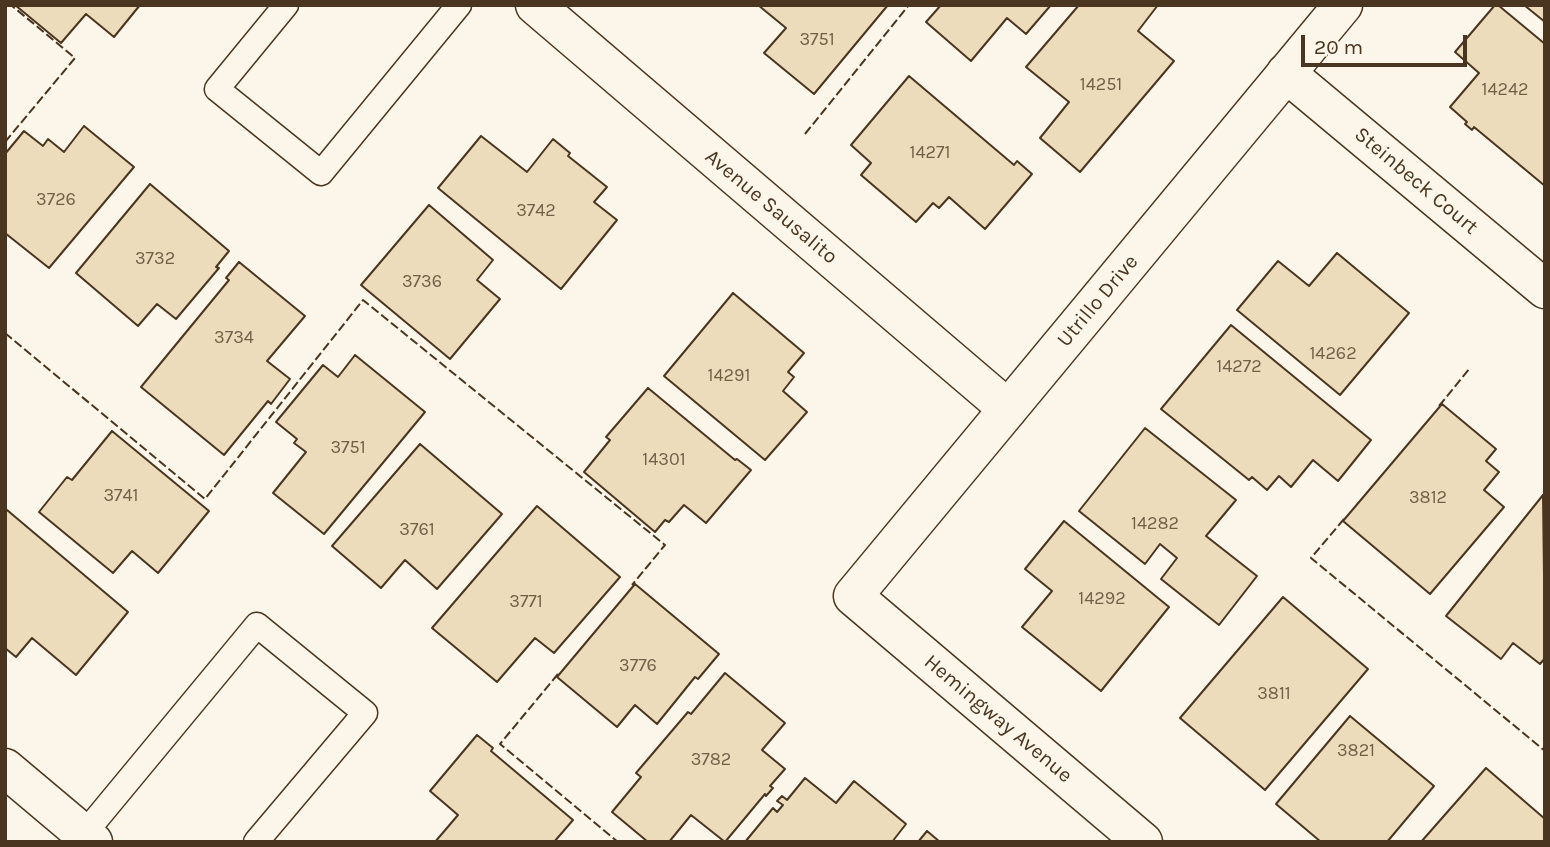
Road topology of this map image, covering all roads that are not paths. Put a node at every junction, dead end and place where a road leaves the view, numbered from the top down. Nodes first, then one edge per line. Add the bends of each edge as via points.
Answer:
1 (286, 5) edge
2 (459, 5) edge
3 (535, 5) edge
4 (1340, 6) edge
5 (1286, 73) junction
6 (1545, 289) edge
7 (1008, 409) junction
8 (853, 596) joint
9 (5, 768) edge
10 (89, 838) edge
11 (256, 842) edge
12 (1143, 842) edge

1 - 2 lane via 217,89 321,173
3 - 7 street, Avenue Sausalito
4 - 5 street, Utrillo Drive
5 - 6 street, Steinbeck Court
5 - 7 street, Utrillo Drive
7 - 8 street, Utrillo Drive
8 - 12 street, Hemingway Avenue
9 - 10 street
10 - 11 lane via 257,625 365,713

